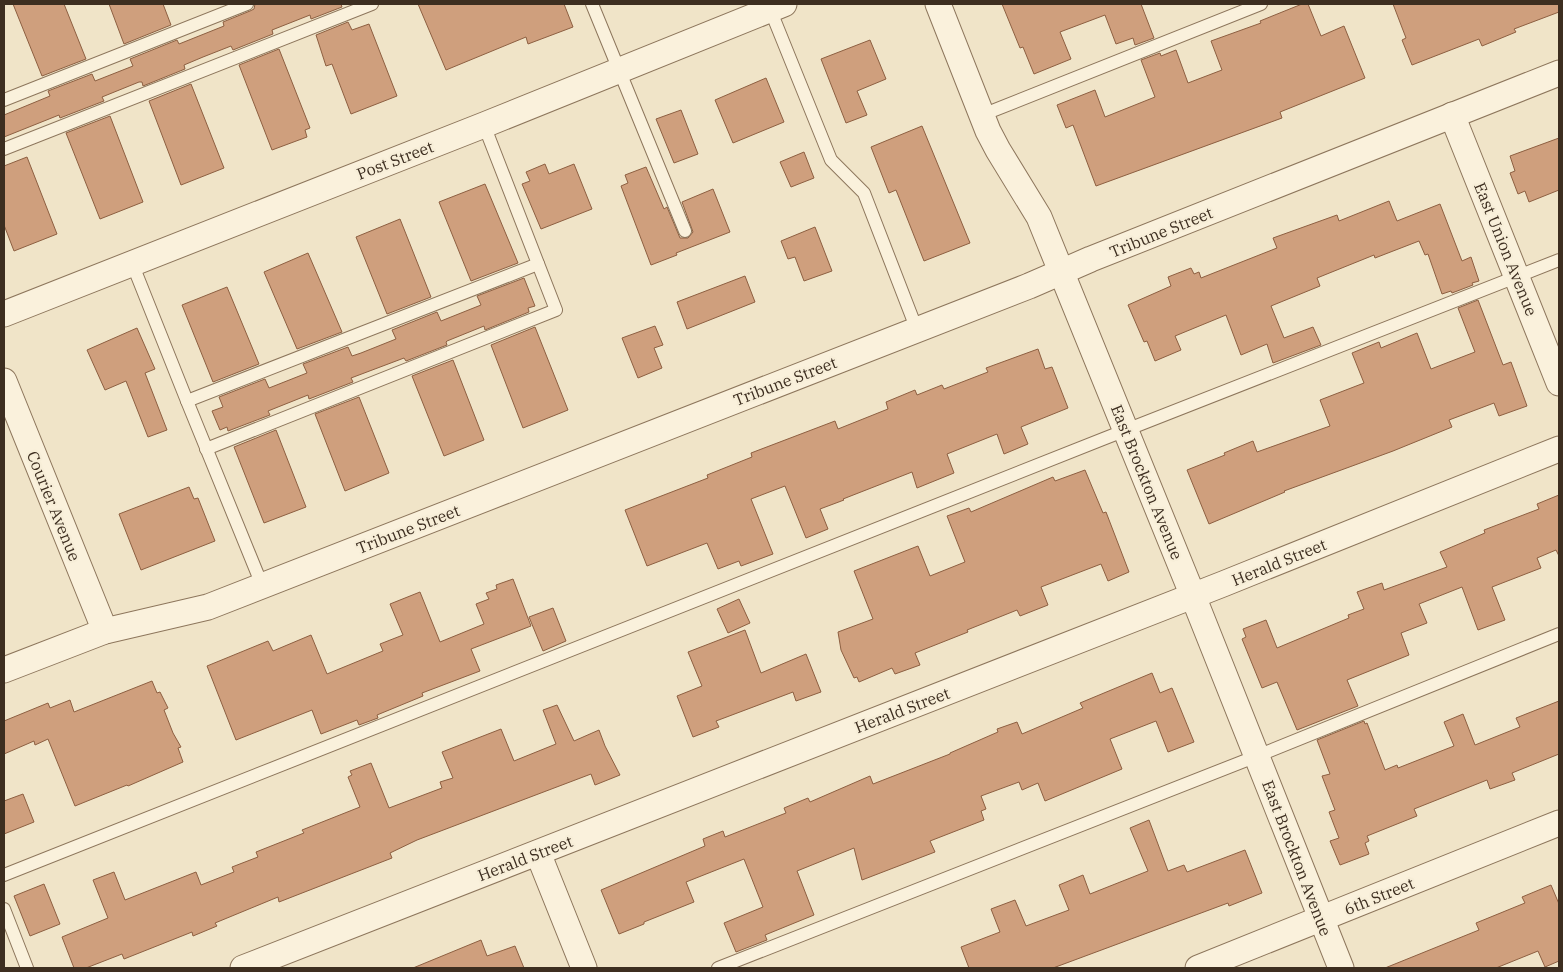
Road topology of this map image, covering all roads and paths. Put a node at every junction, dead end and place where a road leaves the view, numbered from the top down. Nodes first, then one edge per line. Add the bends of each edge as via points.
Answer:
1 (247, 4) edge
2 (372, 4) edge
3 (592, 4) edge
4 (938, 4) edge
5 (1261, 4) edge
6 (777, 7) edge
7 (618, 70) junction
8 (1559, 73) edge
9 (4, 100) edge
10 (982, 115) junction
11 (1452, 115) junction
12 (484, 125) junction
13 (4, 149) edge
14 (685, 231) dead end
15 (1559, 260) edge
16 (132, 263) junction
17 (538, 264) junction
18 (1061, 272) junction
19 (1517, 277) junction
20 (4, 314) edge
21 (917, 330) junction
22 (4, 381) edge
23 (1559, 383) edge
24 (186, 401) junction
25 (1126, 430) junction
26 (206, 449) junction
27 (1559, 449) edge
28 (262, 585) junction
29 (1193, 596) junction
30 (105, 631) junction
31 (1559, 634) edge
32 (4, 670) edge
33 (1257, 756) junction
34 (1559, 823) edge
35 (538, 853) junction
36 (4, 875) edge
37 (4, 909) edge
38 (1321, 919) junction
39 (27, 968) edge
40 (243, 968) edge
41 (584, 968) edge
42 (718, 968) edge
43 (1198, 968) edge
44 (1341, 968) edge

1 - 9 lane
2 - 13 lane
3 - 7 lane
4 - 10 street, East Brockton Avenue
5 - 10 lane
6 - 7 street, Post Street
6 - 21 lane via 831,160 864,193
7 - 12 street, Post Street
7 - 14 lane
8 - 11 street, Tribune Street
10 - 18 street, East Brockton Avenue via 998,150 1039,217
11 - 18 street, Tribune Street
11 - 19 street, East Union Avenue
12 - 16 street, Post Street
12 - 17 lane
15 - 19 lane
16 - 20 street, Post Street
16 - 24 lane
17 - 24 lane
17 - 26 lane via 556,310
18 - 21 street, Tribune Street
18 - 25 street, East Brockton Avenue
19 - 23 street, East Union Avenue
19 - 25 lane
21 - 28 street, Tribune Street
22 - 30 street, Courier Avenue
24 - 26 lane
25 - 29 street, East Brockton Avenue
25 - 36 lane
26 - 28 lane
27 - 29 street, Herald Street
28 - 30 street, Tribune Street via 208,607
29 - 33 street, East Brockton Avenue
29 - 35 street, Herald Street
30 - 32 street, Tribune Street
31 - 33 lane
33 - 38 street, East Brockton Avenue
33 - 42 lane
34 - 38 street, 6th Street
35 - 40 street, Herald Street
35 - 41 street
37 - 39 lane
38 - 43 street, 6th Street
38 - 44 street, East Brockton Avenue

